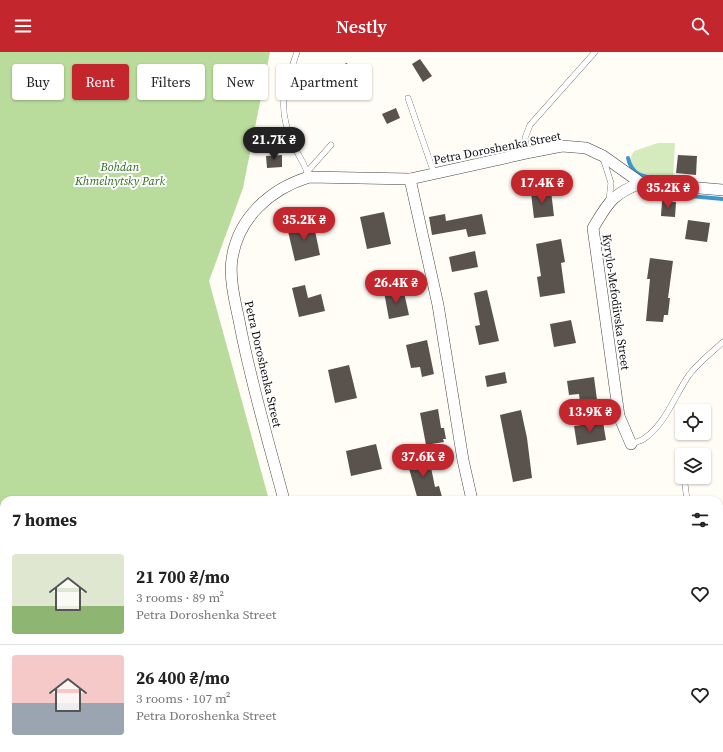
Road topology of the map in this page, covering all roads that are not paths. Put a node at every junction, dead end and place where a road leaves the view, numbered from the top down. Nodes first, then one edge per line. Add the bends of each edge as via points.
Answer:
1 (297, 52) edge
2 (595, 52) edge
3 (408, 98) dead end
4 (331, 145) dead end
5 (527, 153) junction
6 (603, 156) junction
7 (434, 173) junction
8 (308, 175) junction
9 (410, 179) junction
10 (641, 182) junction
11 (723, 190) edge
12 (609, 201) junction
13 (723, 342) edge
14 (631, 444) joint
15 (685, 484) edge
16 (283, 496) edge
17 (471, 496) edge
18 (686, 496) edge

1 - 8 lane via 284,90 283,104 290,134
2 - 5 lane via 530,125 525,138
3 - 7 lane
4 - 8 lane
5 - 6 street, Petra Doroshenka Street via 562,146 586,148
5 - 7 street, Petra Doroshenka Street
6 - 10 street, Petra Doroshenka Street
6 - 12 lane via 611,183
7 - 9 street, Petra Doroshenka Street
8 - 9 street, Petra Doroshenka Street
8 - 16 street, Petra Doroshenka Street via 278,190 252,214 234,246 231,261 234,294 245,352
9 - 17 street via 438,305
10 - 11 street, Petra Doroshenka Street
10 - 12 street, Kyrylo-Mefodiivska Street via 624,189
12 - 14 street, Kyrylo-Mefodiivska Street via 593,228 619,416
13 - 14 lane via 688,376 654,430 645,438
15 - 18 lane

